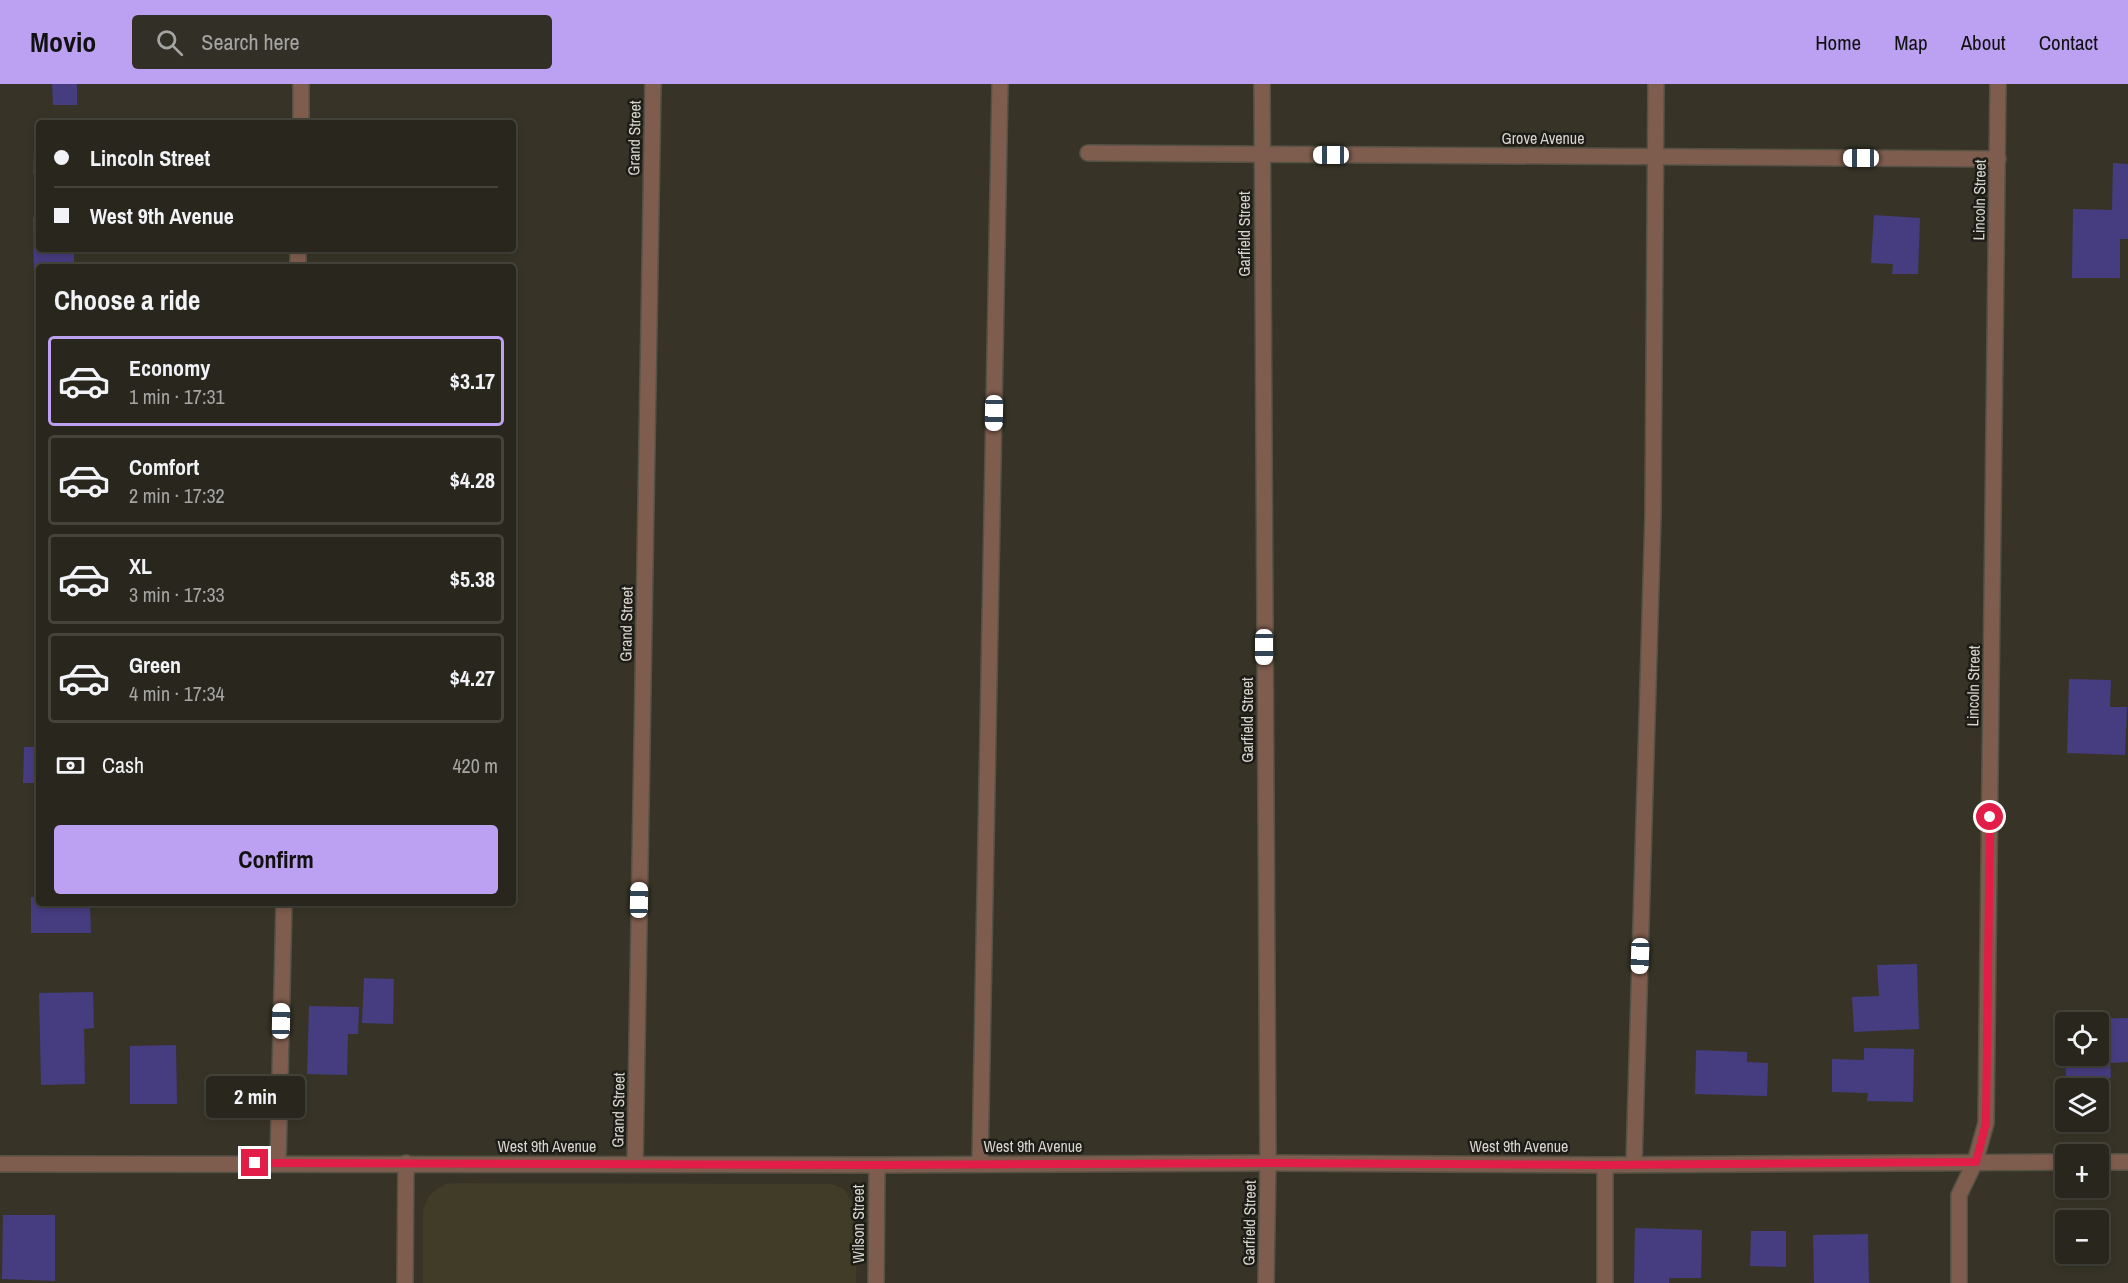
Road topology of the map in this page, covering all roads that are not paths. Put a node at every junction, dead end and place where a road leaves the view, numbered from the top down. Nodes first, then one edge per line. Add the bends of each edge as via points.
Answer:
1 (301, 84) edge
2 (653, 84) edge
3 (1000, 84) edge
4 (1262, 84) edge
5 (1656, 84) edge
6 (1998, 84) edge
7 (301, 120) edge
8 (1088, 153) dead end
9 (1261, 154) junction
10 (1655, 157) junction
11 (1998, 159) junction
12 (284, 906) edge
13 (2128, 1161) edge
14 (1976, 1162) junction
15 (2055, 1162) edge
16 (2109, 1162) edge
17 (278, 1163) junction
18 (406, 1163) junction
19 (1268, 1163) junction
20 (0, 1164) edge
21 (635, 1164) junction
22 (980, 1164) junction
23 (1634, 1164) junction
24 (877, 1165) junction
25 (1605, 1165) junction
26 (405, 1283) edge
27 (876, 1283) edge
28 (1266, 1283) edge
29 (1605, 1283) edge
30 (1959, 1283) edge

1 - 7 street
2 - 21 street, Grand Street
3 - 22 street
4 - 9 street, Garfield Street
5 - 10 street
6 - 11 street, Lincoln Street
8 - 9 street, Grove Avenue
9 - 10 street, Grove Avenue
9 - 19 street, Garfield Street
10 - 11 street, Grove Avenue
10 - 23 street via 1653,515
11 - 14 street, Lincoln Street via 1986,1123
12 - 17 street
13 - 16 street
14 - 15 street, West 9th Avenue
14 - 23 street, West 9th Avenue
14 - 30 street, Lincoln Street via 1959,1195
17 - 18 street, West 9th Avenue
17 - 20 street, West 9th Avenue
18 - 21 street, West 9th Avenue
18 - 26 street
19 - 22 street, West 9th Avenue
19 - 25 street, West 9th Avenue
19 - 28 street, Garfield Street
21 - 24 street, West 9th Avenue
22 - 24 street, West 9th Avenue
23 - 25 street, West 9th Avenue
24 - 27 street, Wilson Street
25 - 29 street

